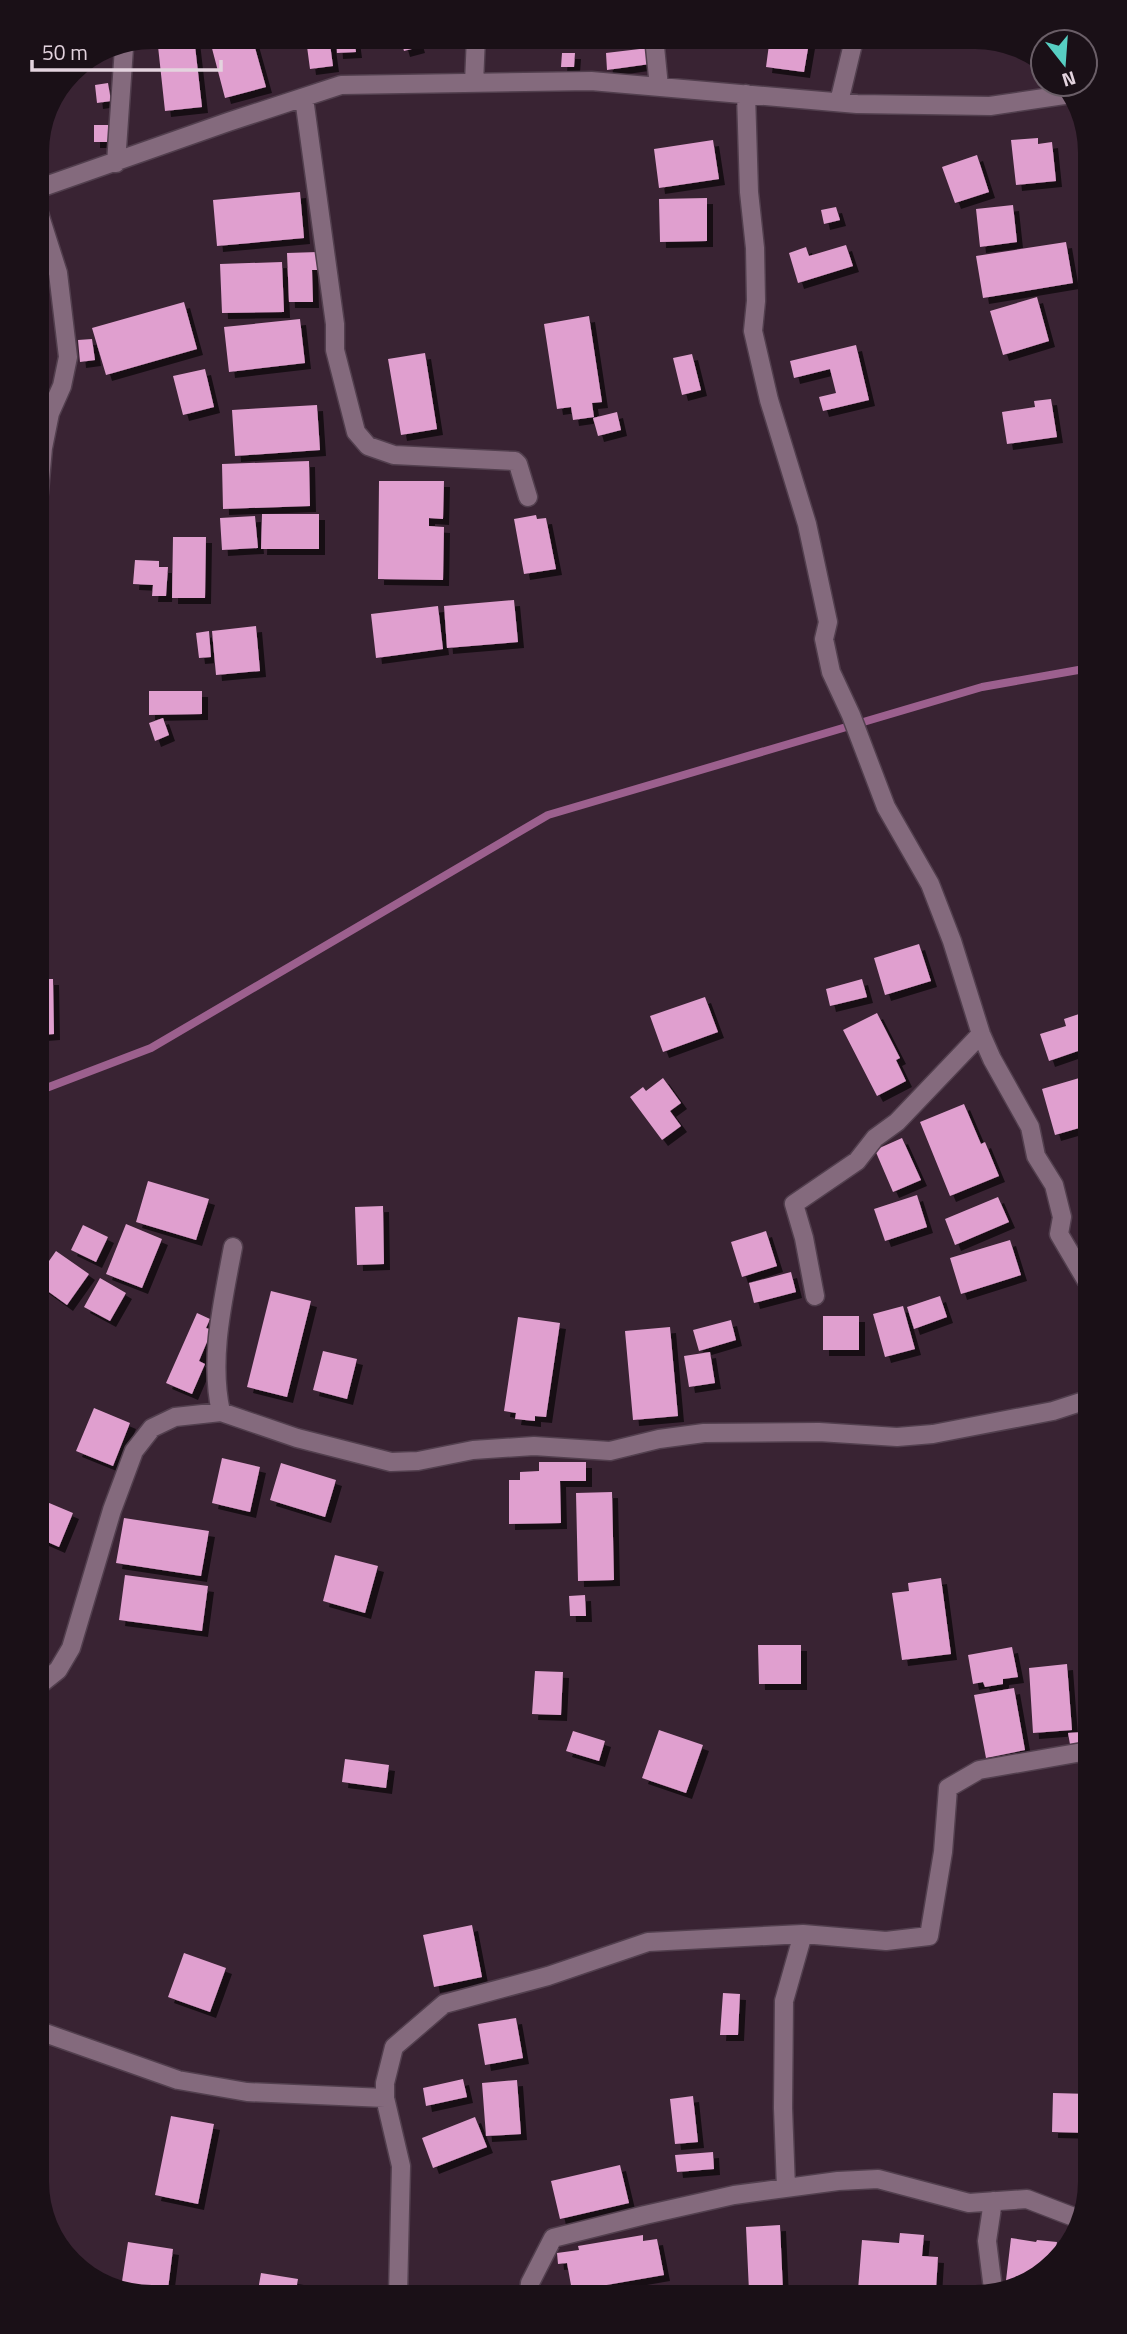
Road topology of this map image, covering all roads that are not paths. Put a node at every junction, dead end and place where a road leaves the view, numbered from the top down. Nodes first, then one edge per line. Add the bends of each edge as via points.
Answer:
1 (475, 49) edge
2 (655, 49) edge
3 (852, 49) edge
4 (124, 53) edge
5 (474, 83) junction
6 (659, 87) junction
7 (746, 94) junction
8 (304, 98) junction
9 (1044, 98) edge
10 (839, 102) junction
11 (116, 163) junction
12 (49, 186) edge
13 (49, 244) edge
14 (49, 418) edge
15 (528, 497) dead end
16 (981, 1034) junction
17 (233, 1247) dead end
18 (1078, 1265) edge
19 (815, 1296) dead end
20 (1078, 1403) edge
21 (221, 1412) junction
22 (49, 1677) edge
23 (1078, 1753) edge
24 (803, 1934) junction
25 (49, 2035) edge
26 (385, 2098) junction
27 (786, 2188) junction
28 (993, 2201) junction
29 (1072, 2216) edge
30 (992, 2283) edge
31 (398, 2285) edge
32 (530, 2285) edge

1 - 5 street
2 - 6 street
3 - 10 street
4 - 11 street
5 - 6 street via 591,81
5 - 8 street via 341,85
6 - 7 street
7 - 10 street
7 - 16 street via 748,192 755,248 753,331 807,524 828,622 824,639 831,671 886,807 930,884
8 - 11 street
8 - 15 street via 335,350 356,432 368,446 394,455 515,461
9 - 10 street via 990,106
11 - 12 street
13 - 14 street via 58,272 68,357
16 - 18 street via 1031,1128 1036,1156 1054,1185 1062,1217 1059,1234
16 - 19 street via 857,1161 794,1204
17 - 21 street via 220,1316 216,1390
20 - 21 street via 933,1434 704,1433 610,1451 534,1446 391,1462
21 - 22 street via 175,1417 152,1428 134,1451 71,1648
23 - 24 street via 979,1770 948,1788 929,1936 886,1941
24 - 26 street via 648,1942 444,2004 394,2047
24 - 27 street via 784,2001
25 - 26 street via 178,2080 247,2092
26 - 31 street via 401,2166
27 - 28 street via 878,2179 969,2203
27 - 32 street via 734,2195 553,2238
28 - 29 street via 1027,2199
28 - 30 street via 987,2241

